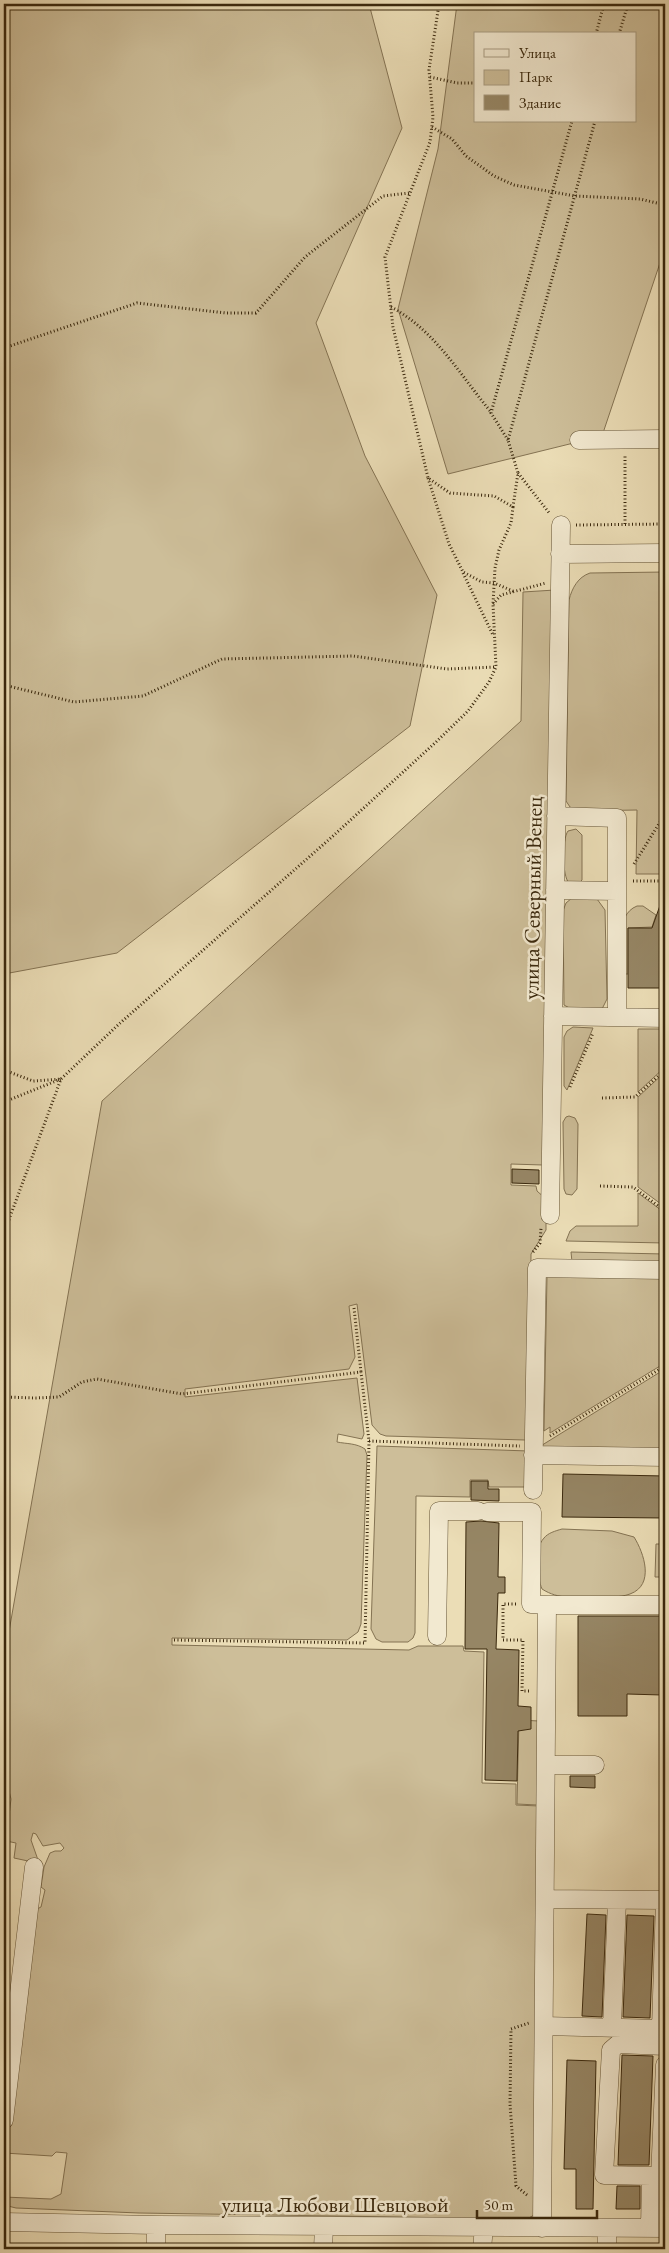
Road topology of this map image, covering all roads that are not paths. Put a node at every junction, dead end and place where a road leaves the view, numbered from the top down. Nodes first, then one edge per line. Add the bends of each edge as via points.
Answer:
1 (665, 439) edge
2 (579, 440) dead end
3 (561, 525) road end
4 (665, 553) edge
5 (560, 554) junction
6 (556, 816) junction
7 (619, 885) junction
8 (555, 890) junction
9 (553, 1016) junction
10 (617, 1017) junction
11 (665, 1018) edge
12 (550, 1215) dead end
13 (665, 1270) edge
14 (538, 1446) junction
15 (665, 1457) edge
16 (532, 1490) dead end
17 (539, 1604) junction
18 (665, 1605) edge
19 (437, 1636) dead end
20 (546, 1765) junction
21 (594, 1765) dead end
22 (34, 1866) dead end
23 (545, 1899) junction
24 (617, 1900) junction
25 (665, 1900) edge
26 (544, 2023) junction
27 (612, 2027) junction
28 (665, 2046) edge
29 (665, 2065) edge
30 (4, 2120) edge
31 (659, 2176) edge
32 (4, 2222) edge
33 (156, 2225) junction
34 (324, 2226) junction
35 (484, 2227) junction
36 (542, 2228) junction
37 (607, 2228) junction
38 (657, 2228) edge
39 (156, 2249) edge
40 (323, 2249) edge
41 (482, 2249) edge
42 (607, 2249) edge

1 - 2 street
3 - 5 street, улица Северный Венец
4 - 5 street
5 - 6 street, улица Северный Венец
6 - 7 street via 618,818
6 - 8 street, улица Северный Венец
7 - 8 street
7 - 10 street
8 - 9 street, улица Северный Венец
9 - 10 street
9 - 12 street, улица Северный Венец
10 - 11 street
13 - 14 street via 537,1268
14 - 15 street
14 - 16 street
17 - 18 street
17 - 19 street via 532,1512 438,1510
17 - 20 street via 547,1692
20 - 21 street
20 - 23 street
22 - 30 street
23 - 24 street
23 - 26 street
24 - 25 street
24 - 27 street
25 - 27 street via 661,2028
26 - 27 street
26 - 36 street
28 - 31 street via 618,2044 611,2050 604,2175
29 - 31 street
31 - 38 street
32 - 33 street, улица Любови Шевцовой
33 - 34 street, улица Любови Шевцовой
33 - 39 street
34 - 35 street, улица Любови Шевцовой
34 - 40 street
35 - 36 street, улица Любови Шевцовой
35 - 41 street
36 - 37 street, улица Любови Шевцовой
37 - 38 street, улица Любови Шевцовой
37 - 42 street

